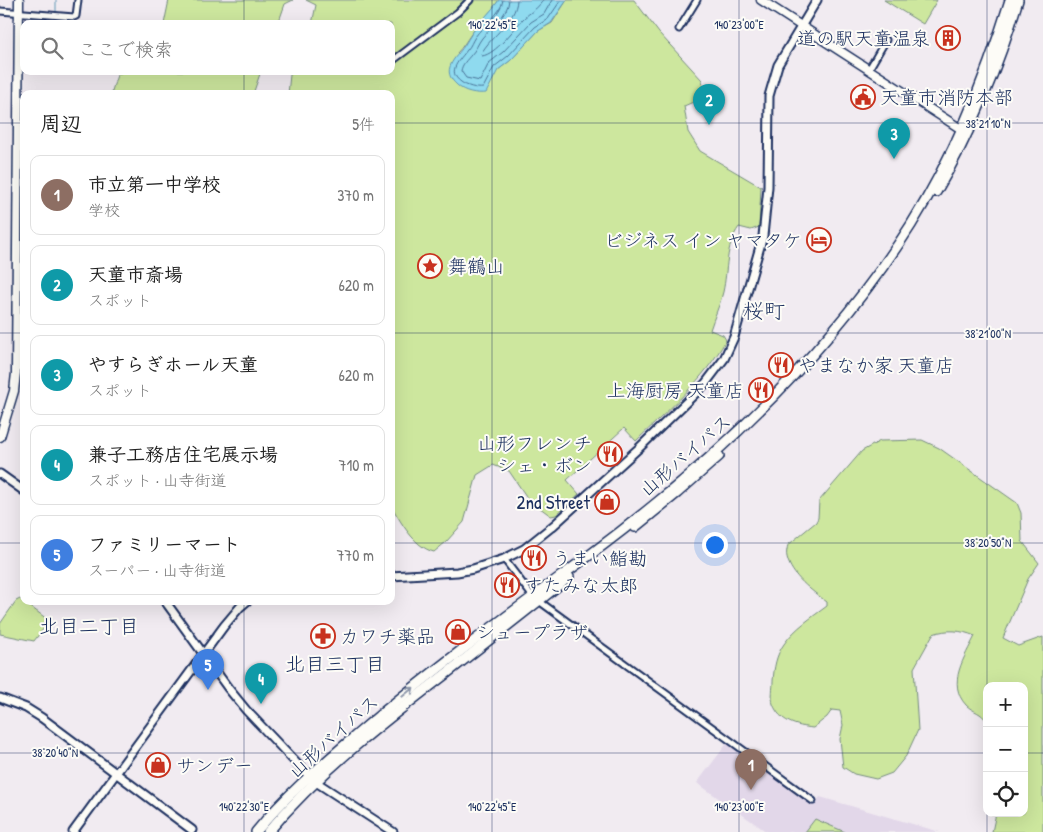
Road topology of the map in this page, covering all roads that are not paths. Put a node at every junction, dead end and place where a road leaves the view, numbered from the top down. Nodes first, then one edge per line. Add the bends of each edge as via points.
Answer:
1 (19, 0) edge
2 (78, 0) edge
3 (470, 0) edge
4 (697, 0) edge
5 (761, 0) edge
6 (817, 0) edge
7 (1010, 0) edge
8 (1018, 0) edge
9 (0, 11) edge
10 (18, 12) junction
11 (802, 26) junction
12 (679, 29) dead end
13 (886, 40) dead end
14 (396, 59) dead end
15 (869, 69) junction
16 (961, 129) junction
17 (0, 437) edge
18 (0, 474) edge
19 (20, 488) edge
20 (504, 559) junction
21 (395, 576) edge
22 (536, 599) junction
23 (168, 605) edge
24 (243, 605) edge
25 (204, 654) junction
26 (0, 698) edge
27 (116, 774) junction
28 (313, 779) junction
29 (813, 801) dead end
30 (192, 830) dead end
31 (72, 832) edge
32 (256, 832) edge
33 (268, 832) edge
34 (393, 832) edge

1 - 10 main road
2 - 10 street via 74,18
3 - 14 street
4 - 12 street
5 - 11 main road
6 - 11 street
7 - 16 highway, 山形バイパス via 989,64
8 - 22 highway, 山形バイパス via 997,63 952,166 896,256 854,314 765,412 704,470 650,516
9 - 10 street
10 - 17 main road via 16,373
11 - 15 main road
11 - 20 street via 778,65 771,87 766,223 738,326 724,359 706,384 640,448 540,537
13 - 15 street
15 - 16 main road
16 - 22 highway, 山形バイパス via 949,157 901,240 845,316 799,370 667,493
18 - 19 street
20 - 21 street via 457,572
20 - 22 street
22 - 28 highway, 山形バイパス via 385,711
22 - 29 street
23 - 25 street
24 - 25 street
25 - 27 street
25 - 28 street via 246,710
26 - 27 street via 42,718
27 - 30 street
27 - 31 street
28 - 32 highway, 山形バイパス
28 - 33 highway, 山形バイパス
28 - 34 street

